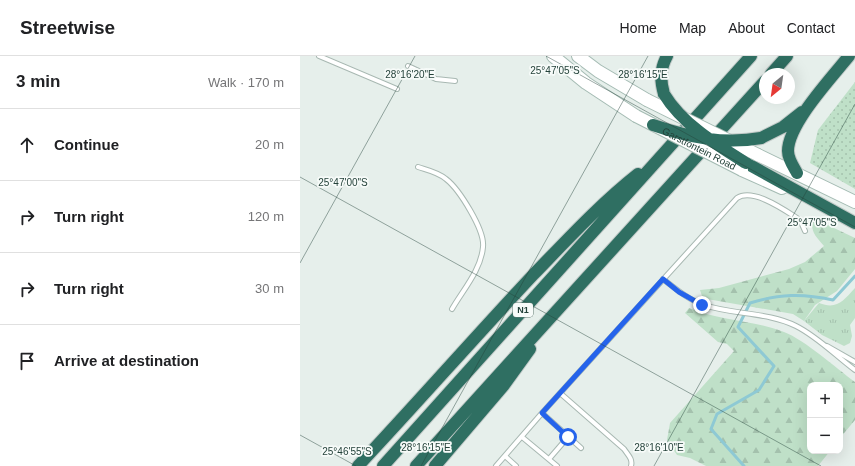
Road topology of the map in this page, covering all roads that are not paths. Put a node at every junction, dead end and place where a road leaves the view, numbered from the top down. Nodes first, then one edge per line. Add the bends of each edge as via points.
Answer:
1 (319, 56) edge
2 (553, 56) edge
3 (578, 56) edge
4 (667, 56) edge
5 (751, 56) edge
6 (787, 56) edge
7 (849, 56) edge
8 (408, 66) dead end
9 (776, 68) edge
10 (455, 81) dead end
11 (759, 88) edge
12 (397, 89) dead end
13 (806, 109) junction
14 (683, 117) junction
15 (652, 125) junction
16 (712, 140) junction
17 (732, 142) junction
18 (663, 155) junction
19 (744, 166) junction
20 (418, 167) dead end
21 (797, 173) junction
22 (855, 202) edge
23 (855, 223) edge
24 (805, 231) dead end
25 (663, 279) junction
26 (452, 309) dead end
27 (549, 319) junction
28 (823, 344) junction
29 (855, 362) edge
30 (855, 370) edge
31 (560, 393) junction
32 (542, 413) junction
33 (522, 437) junction
34 (568, 437) junction
35 (581, 448) dead end
36 (505, 456) junction
37 (550, 459) junction
38 (358, 466) edge
39 (383, 466) edge
40 (416, 466) edge
41 (435, 466) edge
42 (496, 466) edge
43 (516, 466) edge
44 (557, 466) edge
45 (631, 466) edge

1 - 12 lane
2 - 15 main road, Garstfontein Road, bridge via 586,83
3 - 14 main road, Garstfontein Road, bridge via 647,100
4 - 14 highway, bridge via 661,72 664,94
5 - 18 highway, N1
6 - 9 highway
7 - 13 highway
8 - 10 lane via 436,79
11 - 27 highway, N1
13 - 17 highway, bridge via 783,128 761,138
13 - 21 highway via 788,149 791,163
14 - 16 highway, bridge
14 - 17 main road, Garstfontein Road, bridge
15 - 16 highway, bridge
15 - 19 main road, Garstfontein Road, bridge
16 - 17 highway, bridge
16 - 19 highway, bridge
17 - 21 main road, Garstfontein Road, bridge
18 - 38 highway via 620,188 587,219
18 - 39 highway, N1
19 - 23 highway
20 - 26 lane via 440,175 453,186 482,234 484,246 476,271
21 - 22 main road, Garstfontein Road
24 - 25 lane via 797,218 767,200 741,195 730,203
25 - 28 lane via 694,301 708,307 771,318 797,326
25 - 31 lane
27 - 40 highway, N1
27 - 41 highway via 522,362
28 - 29 lane
28 - 30 lane
31 - 32 lane
31 - 45 lane via 624,449 630,457
32 - 33 lane
32 - 34 lane
33 - 36 lane
33 - 37 lane
34 - 35 lane
34 - 37 lane
36 - 42 lane
36 - 43 lane
37 - 44 lane

